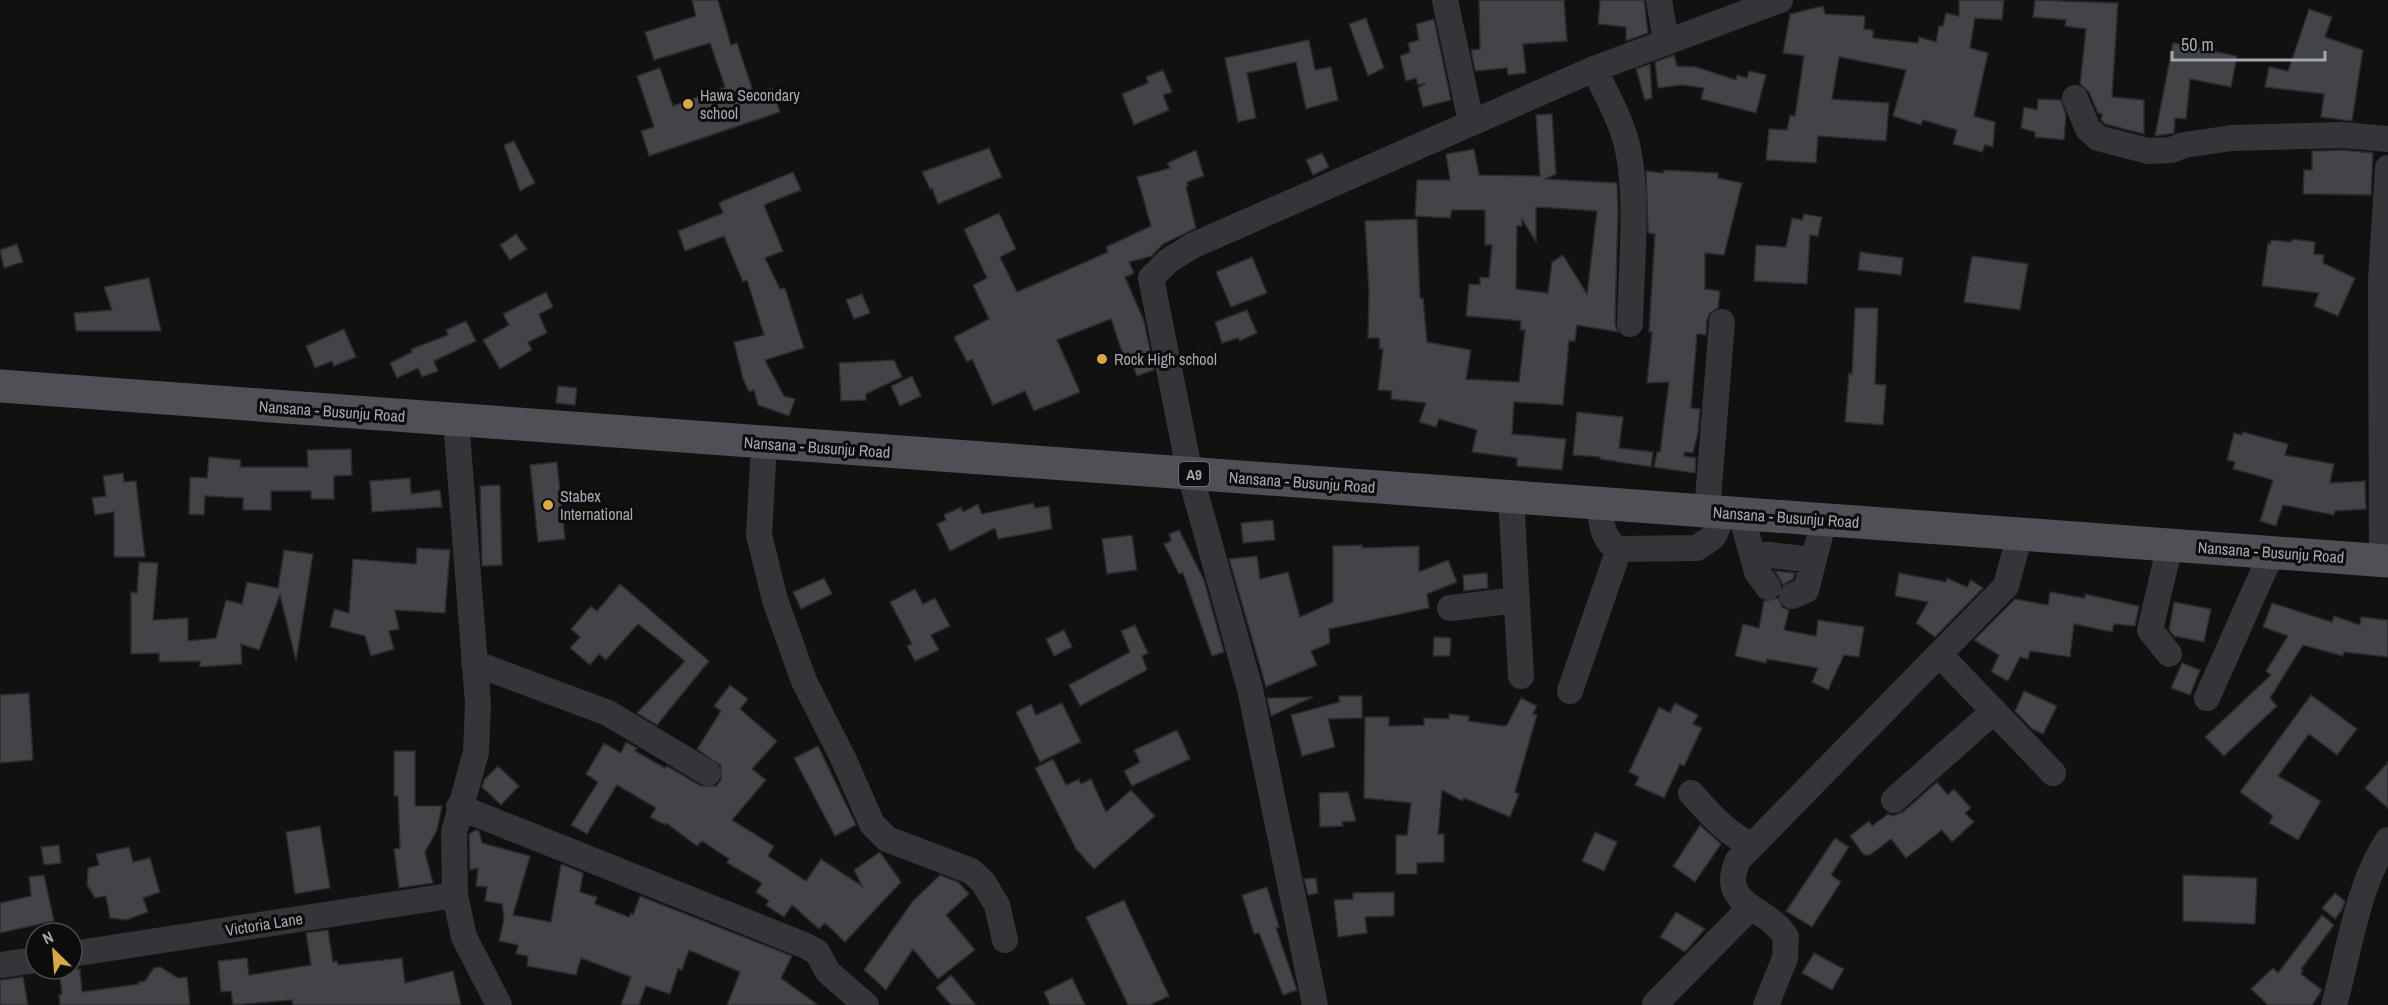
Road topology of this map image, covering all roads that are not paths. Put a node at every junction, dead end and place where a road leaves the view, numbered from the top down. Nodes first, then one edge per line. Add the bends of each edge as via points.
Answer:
1 (1445, 0) edge
2 (1659, 0) edge
3 (1779, 0) edge
4 (1666, 41) junction
5 (1594, 69) junction
6 (2075, 98) dead end
7 (1471, 122) junction
8 (2388, 139) edge
9 (2388, 168) edge
10 (1722, 322) dead end
11 (1630, 324) dead end
12 (0, 386) edge
13 (456, 420) junction
14 (764, 444) junction
15 (1190, 474) junction
16 (1511, 497) junction
17 (1599, 504) junction
18 (1724, 512) junction
19 (1824, 520) junction
20 (2020, 534) junction
21 (2170, 545) junction
22 (1619, 549) junction
23 (2272, 552) junction
24 (1752, 553) junction
25 (1814, 560) junction
26 (2385, 560) edge
27 (1767, 587) dead end
28 (1792, 596) dead end
29 (1517, 600) junction
30 (1450, 608) dead end
31 (2169, 654) dead end
32 (1941, 656) junction
33 (474, 663) junction
34 (1521, 676) dead end
35 (1570, 691) dead end
36 (2207, 698) dead end
37 (1994, 711) junction
38 (708, 773) dead end
39 (2053, 773) dead end
40 (1691, 794) dead end
41 (1894, 800) dead end
42 (459, 807) junction
43 (2388, 840) edge
44 (1751, 845) junction
45 (455, 895) junction
46 (1751, 908) junction
47 (1005, 940) dead end
48 (84, 952) edge
49 (24, 962) edge
50 (0, 965) edge
51 (1654, 1004) edge
52 (499, 1005) edge
53 (866, 1005) edge
54 (1315, 1005) edge
55 (1766, 1005) edge
56 (2334, 1005) edge

1 - 7 street
2 - 4 street
3 - 4 street
4 - 5 street
5 - 7 street
5 - 11 street via 1618,117 1632,175
6 - 8 street via 2088,129 2098,138 2148,151 2232,138 2343,135
7 - 15 street via 1192,246 1151,278
9 - 26 street via 2381,279
10 - 18 street
12 - 13 main road, Nansana - Busunju Road / A9
13 - 14 main road, Nansana - Busunju Road / A9
13 - 33 street
14 - 15 main road, Nansana - Busunju Road / A9
14 - 47 street via 759,535 775,600 804,681 872,824 886,839 971,871 997,905
15 - 16 main road, Nansana - Busunju Road / A9
15 - 54 street via 1250,689
16 - 17 main road, Nansana - Busunju Road / A9
16 - 29 street
17 - 18 main road, Nansana - Busunju Road / A9
17 - 22 street via 1604,535
18 - 19 main road, Nansana - Busunju Road / A9
18 - 22 street via 1713,537 1697,548
18 - 24 street
19 - 20 main road, Nansana - Busunju Road / A9
19 - 25 street
20 - 21 main road, Nansana - Busunju Road / A9
20 - 32 street via 2006,586
21 - 23 main road, Nansana - Busunju Road / A9
21 - 31 street via 2150,630
22 - 35 street
23 - 26 main road, Nansana - Busunju Road / A9
23 - 36 street
24 - 25 street
24 - 27 street via 1757,572
25 - 28 street via 1806,590
29 - 30 street
29 - 34 street
32 - 37 street
32 - 44 street
33 - 38 street via 608,713
33 - 42 street via 478,704 476,752
37 - 39 street
37 - 41 street
40 - 44 street via 1716,823
42 - 45 street via 454,832
42 - 53 street via 804,945 817,952 828,972
43 - 56 street via 2360,904
44 - 46 street via 1738,860 1732,882 1742,902
45 - 48 street, Victoria Lane
45 - 52 street via 464,937
46 - 51 street
46 - 55 street via 1774,922 1786,937 1785,958
49 - 50 street

